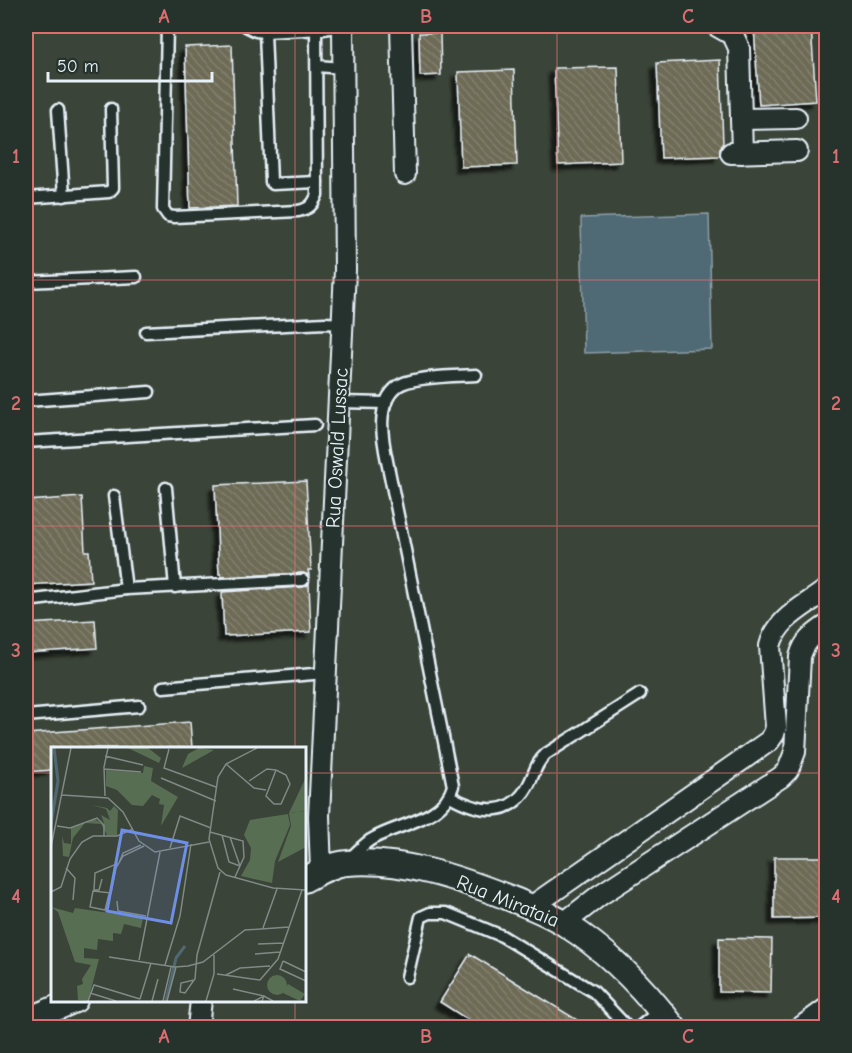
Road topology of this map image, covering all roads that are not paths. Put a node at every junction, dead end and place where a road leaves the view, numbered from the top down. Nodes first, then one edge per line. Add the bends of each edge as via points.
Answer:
1 (167, 26) edge
2 (246, 26) edge
3 (343, 26) edge
4 (348, 26) edge
5 (401, 26) edge
6 (717, 26) edge
7 (316, 27) edge
8 (265, 32) junction
9 (316, 66) junction
10 (343, 68) junction
11 (111, 109) dead end
12 (58, 110) dead end
13 (796, 118) dead end
14 (741, 119) junction
15 (797, 151) dead end
16 (405, 174) dead end
17 (317, 182) junction
18 (64, 196) junction
19 (26, 198) edge
20 (136, 277) dead end
21 (26, 282) edge
22 (343, 324) junction
23 (146, 332) dead end
24 (476, 375) dead end
25 (149, 392) dead end
26 (26, 401) edge
27 (340, 402) junction
28 (386, 403) junction
29 (315, 425) dead end
30 (26, 442) edge
31 (166, 488) dead end
32 (114, 496) dead end
33 (303, 580) dead end
34 (175, 587) junction
35 (126, 589) junction
36 (826, 590) edge
37 (26, 601) edge
38 (826, 626) edge
39 (325, 673) junction
40 (163, 687) dead end
41 (640, 694) dead end
42 (139, 706) dead end
43 (26, 716) edge
44 (450, 796) junction
45 (345, 863) junction
46 (313, 875) edge
47 (531, 907) junction
48 (564, 923) junction
49 (407, 977) dead end
50 (70, 1002) edge
51 (201, 1002) edge
52 (826, 1009) edge
53 (667, 1018) edge
54 (26, 1021) edge
55 (198, 1028) edge
56 (628, 1028) edge
57 (638, 1028) edge
58 (800, 1028) edge

1 - 17 lane via 165,213 174,217 308,209 317,195
2 - 8 lane
3 - 4 street
3 - 7 lane
3 - 10 street, Rua Oswald Lussac
5 - 16 street
6 - 14 street via 733,36 739,48
7 - 8 lane
7 - 9 lane
8 - 17 lane via 271,182
9 - 10 lane
9 - 17 lane
10 - 22 street, Rua Oswald Lussac
11 - 18 lane via 112,188 109,192
12 - 18 lane
13 - 14 street
14 - 15 street via 736,153
18 - 19 lane
20 - 21 lane
22 - 23 lane
22 - 27 street, Rua Oswald Lussac
24 - 28 lane via 398,385
25 - 26 lane
27 - 28 lane
27 - 39 street, Rua Oswald Lussac
28 - 44 lane via 383,441 452,777
29 - 30 lane
31 - 34 lane
32 - 35 lane
33 - 34 lane
34 - 35 lane
35 - 37 lane
36 - 47 street via 783,621 773,634 770,646 776,727 769,741
38 - 48 street via 806,640 802,648 795,752 788,770
39 - 40 lane
39 - 46 street, Rua Oswald Lussac
41 - 44 lane via 546,754 519,800 490,810 468,806
42 - 43 lane
44 - 45 lane via 420,821 372,838
45 - 46 street, Rua Mirataia
45 - 47 street, Rua Mirataia via 432,871
47 - 48 street, Rua Mirataia
48 - 53 street, Rua Mirataia via 611,957
49 - 56 lane via 421,917 446,914 502,936 594,992
50 - 54 street
51 - 55 street
52 - 58 street
53 - 57 lane

